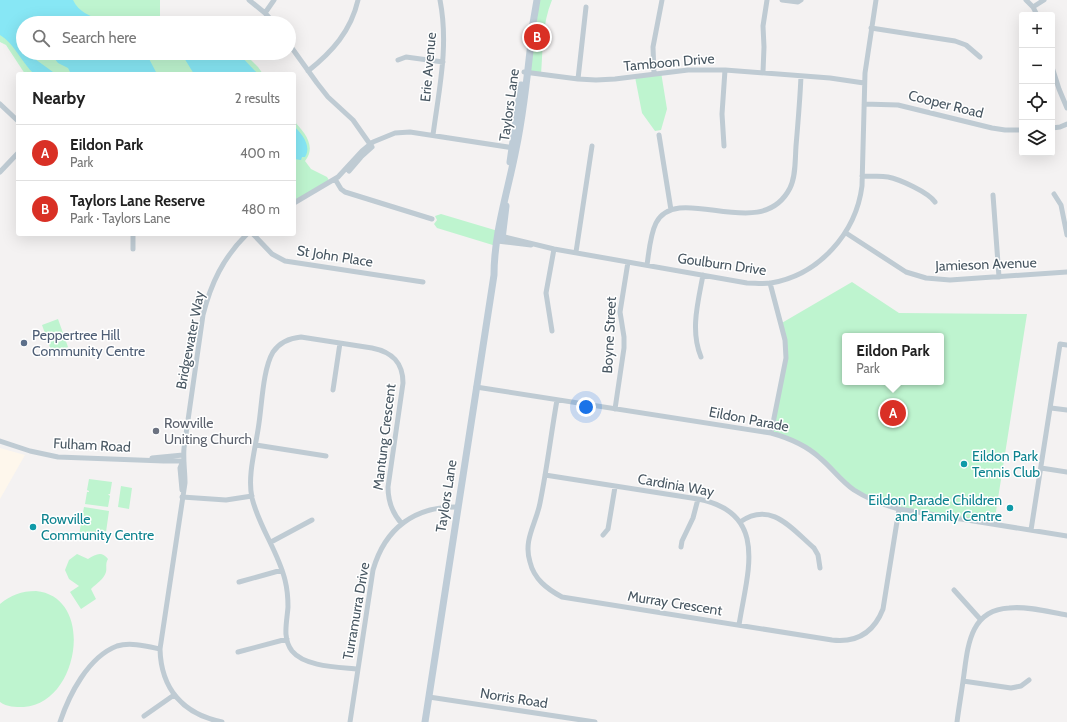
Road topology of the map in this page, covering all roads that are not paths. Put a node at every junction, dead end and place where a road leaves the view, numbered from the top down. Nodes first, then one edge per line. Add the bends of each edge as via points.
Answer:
1 (249, 0) edge
2 (274, 0) edge
3 (358, 0) edge
4 (440, 0) edge
5 (537, 0) edge
6 (662, 0) edge
7 (767, 0) edge
8 (782, 0) edge
9 (801, 0) edge
10 (876, 0) edge
11 (1026, 0) edge
12 (1044, 0) edge
13 (586, 7) dead end
14 (1033, 7) junction
15 (1036, 12) edge
16 (265, 13) junction
17 (268, 16) edge
18 (871, 28) junction
19 (296, 54) edge
20 (980, 57) dead end
21 (398, 60) dead end
22 (443, 62) junction
23 (726, 70) junction
24 (308, 71) junction
25 (526, 72) junction
26 (763, 72) junction
27 (654, 74) junction
28 (801, 76) junction
29 (1055, 76) edge
30 (578, 79) junction
31 (864, 83) junction
32 (0, 104) edge
33 (864, 104) junction
34 (1067, 108) edge
35 (16, 119) edge
36 (1067, 124) edge
37 (1055, 128) edge
38 (1019, 130) edge
39 (433, 135) junction
40 (659, 135) dead end
41 (371, 146) junction
42 (592, 146) dead end
43 (724, 146) dead end
44 (514, 148) junction
45 (16, 154) edge
46 (0, 172) edge
47 (862, 176) junction
48 (335, 181) junction
49 (1054, 194) dead end
50 (993, 195) dead end
51 (296, 202) edge
52 (935, 202) dead end
53 (671, 210) junction
54 (432, 219) dead end
55 (846, 233) junction
56 (1067, 235) edge
57 (133, 236) edge
58 (245, 236) edge
59 (255, 236) edge
60 (499, 239) junction
61 (133, 249) dead end
62 (554, 249) junction
63 (576, 252) junction
64 (628, 262) junction
65 (647, 265) junction
66 (1067, 272) edge
67 (703, 275) junction
68 (999, 276) junction
69 (423, 282) dead end
70 (770, 283) junction
71 (552, 331) dead end
72 (340, 343) junction
73 (1067, 345) edge
74 (701, 357) dead end
75 (476, 387) junction
76 (333, 390) dead end
77 (557, 400) junction
78 (1050, 408) junction
79 (615, 409) junction
80 (1067, 410) edge
81 (771, 433) junction
82 (0, 441) edge
83 (256, 445) junction
84 (326, 456) dead end
85 (183, 458) junction
86 (1041, 468) junction
87 (1067, 472) edge
88 (545, 475) junction
89 (615, 487) junction
90 (183, 495) junction
91 (252, 496) junction
92 (698, 499) junction
93 (458, 507) junction
94 (899, 509) junction
95 (312, 520) dead end
96 (740, 522) junction
97 (402, 524) junction
98 (1031, 530) junction
99 (603, 535) dead end
100 (1067, 536) edge
101 (271, 542) junction
102 (681, 547) dead end
103 (820, 568) dead end
104 (282, 570) junction
105 (239, 582) dead end
106 (954, 590) dead end
107 (1067, 615) edge
108 (981, 620) junction
109 (739, 625) junction
110 (286, 639) junction
111 (160, 649) junction
112 (238, 652) dead end
113 (358, 669) junction
114 (1029, 680) dead end
115 (963, 681) junction
116 (174, 695) junction
117 (429, 697) junction
118 (144, 716) dead end
119 (60, 722) edge
120 (222, 722) edge
121 (350, 722) edge
122 (425, 722) edge
123 (595, 722) edge
124 (957, 722) edge

1 - 16 street
2 - 16 street
3 - 24 street via 344,35 331,51
4 - 22 street, Erie Avenue via 445,35
5 - 25 main road, Taylors Lane
6 - 27 street via 653,47
7 - 26 street via 762,26
8 - 9 street
10 - 18 street, Goulburn Drive
11 - 14 street
12 - 14 street
13 - 30 street
14 - 15 street
16 - 17 street
18 - 20 street via 955,41
18 - 31 street, Goulburn Drive
19 - 24 street
21 - 22 street via 406,57
22 - 39 street, Erie Avenue
23 - 26 street, Tamboon Drive
23 - 27 street, Tamboon Drive via 688,70
23 - 43 street via 722,114
24 - 41 street via 326,94 353,120
25 - 30 street, Tamboon Drive
25 - 44 main road, Taylors Lane
26 - 28 street, Tamboon Drive
27 - 30 street, Tamboon Drive via 615,79
28 - 31 street, Tamboon Drive
28 - 53 street via 793,180 780,202 755,214 694,209
29 - 34 street
31 - 33 street, Goulburn Drive
32 - 35 street
33 - 38 street, Cooper Road via 898,105 992,128
33 - 47 street, Goulburn Drive
36 - 37 street
39 - 41 street via 395,133 380,138
39 - 44 street
40 - 53 street
41 - 48 street via 357,155
42 - 63 street
44 - 60 main road, Taylors Lane via 506,192 505,217
45 - 46 street
47 - 52 street via 890,178 930,196
47 - 55 street, Goulburn Drive via 858,207
48 - 51 street
48 - 54 street via 344,192
49 - 56 street via 1061,205
50 - 68 street
53 - 65 street via 656,222
55 - 68 street, Jamieson Avenue via 900,268 916,275 942,280
55 - 70 street, Goulburn Drive via 827,255 808,269 795,276
57 - 61 street
58 - 85 street, Bridgewater Way via 236,244 216,276 203,315
59 - 69 street, St John Place via 272,254 285,261
60 - 62 street, Goulburn Drive
60 - 75 main road, Taylors Lane via 498,260
62 - 63 street, Goulburn Drive
62 - 71 street via 546,293
63 - 64 street, Goulburn Drive
64 - 65 street, Goulburn Drive
64 - 79 street, Boyne Street via 620,312 624,348
65 - 67 street, Goulburn Drive
66 - 68 street, Jamieson Avenue
67 - 70 street, Goulburn Drive
67 - 74 street via 696,309 697,348
70 - 81 street via 785,340 786,358
72 - 76 street
72 - 83 street, Mantung Crescent via 295,338 278,345 267,368
72 - 97 street, Mantung Crescent via 381,350 394,358 402,369 403,383 388,487 390,504 396,518
73 - 78 street via 1060,344
75 - 77 street, Eildon Parade
75 - 93 main road, Taylors Lane
77 - 79 street, Eildon Parade
77 - 88 street, Murray Crescent
78 - 80 street
78 - 86 street
79 - 81 street, Eildon Parade
81 - 94 street, Eildon Parade via 806,447 858,492 880,504
82 - 85 street, Fulham Road via 30,451 75,459 164,461
83 - 84 street
83 - 91 street, Mantung Crescent
85 - 90 street, Bridgewater Way via 180,468
86 - 87 street
86 - 98 street
88 - 89 street, Cardinia Way
88 - 109 street, Murray Crescent via 539,510 529,534 528,548 532,569 545,586 569,599
89 - 92 street, Cardinia Way
89 - 99 street via 608,529
90 - 91 street via 226,500
90 - 111 street, Bridgewater Way
91 - 101 street, Mantung Crescent via 259,519
92 - 96 street, Cardinia Way via 718,504
92 - 102 street
93 - 97 street, Turramurra Drive via 441,507 426,511
93 - 117 main road, Taylors Lane
94 - 98 street, Eildon Parade
94 - 109 street, Murray Crescent via 883,609 876,624 866,633 840,641
95 - 101 street
96 - 103 street via 754,514 768,514 777,518 816,550
96 - 109 street, Cardinia Way via 746,534 749,552
97 - 113 street, Turramurra Drive via 385,542 376,559
98 - 100 street, Eildon Parade
101 - 104 street, Mantung Crescent
104 - 105 street
104 - 110 street, Mantung Crescent via 287,600
106 - 108 street
107 - 108 street via 1010,608 993,612
108 - 115 street via 970,638
110 - 112 street
110 - 113 street via 292,652 306,662
111 - 116 street, Bridgewater Way via 162,671
111 - 119 street via 117,646 98,658 68,699
113 - 121 street, Turramurra Drive
114 - 115 street via 1021,686 1011,688
115 - 124 street
116 - 118 street
116 - 120 street, Bridgewater Way via 198,715
117 - 122 main road, Taylors Lane
117 - 123 street, Norris Road

